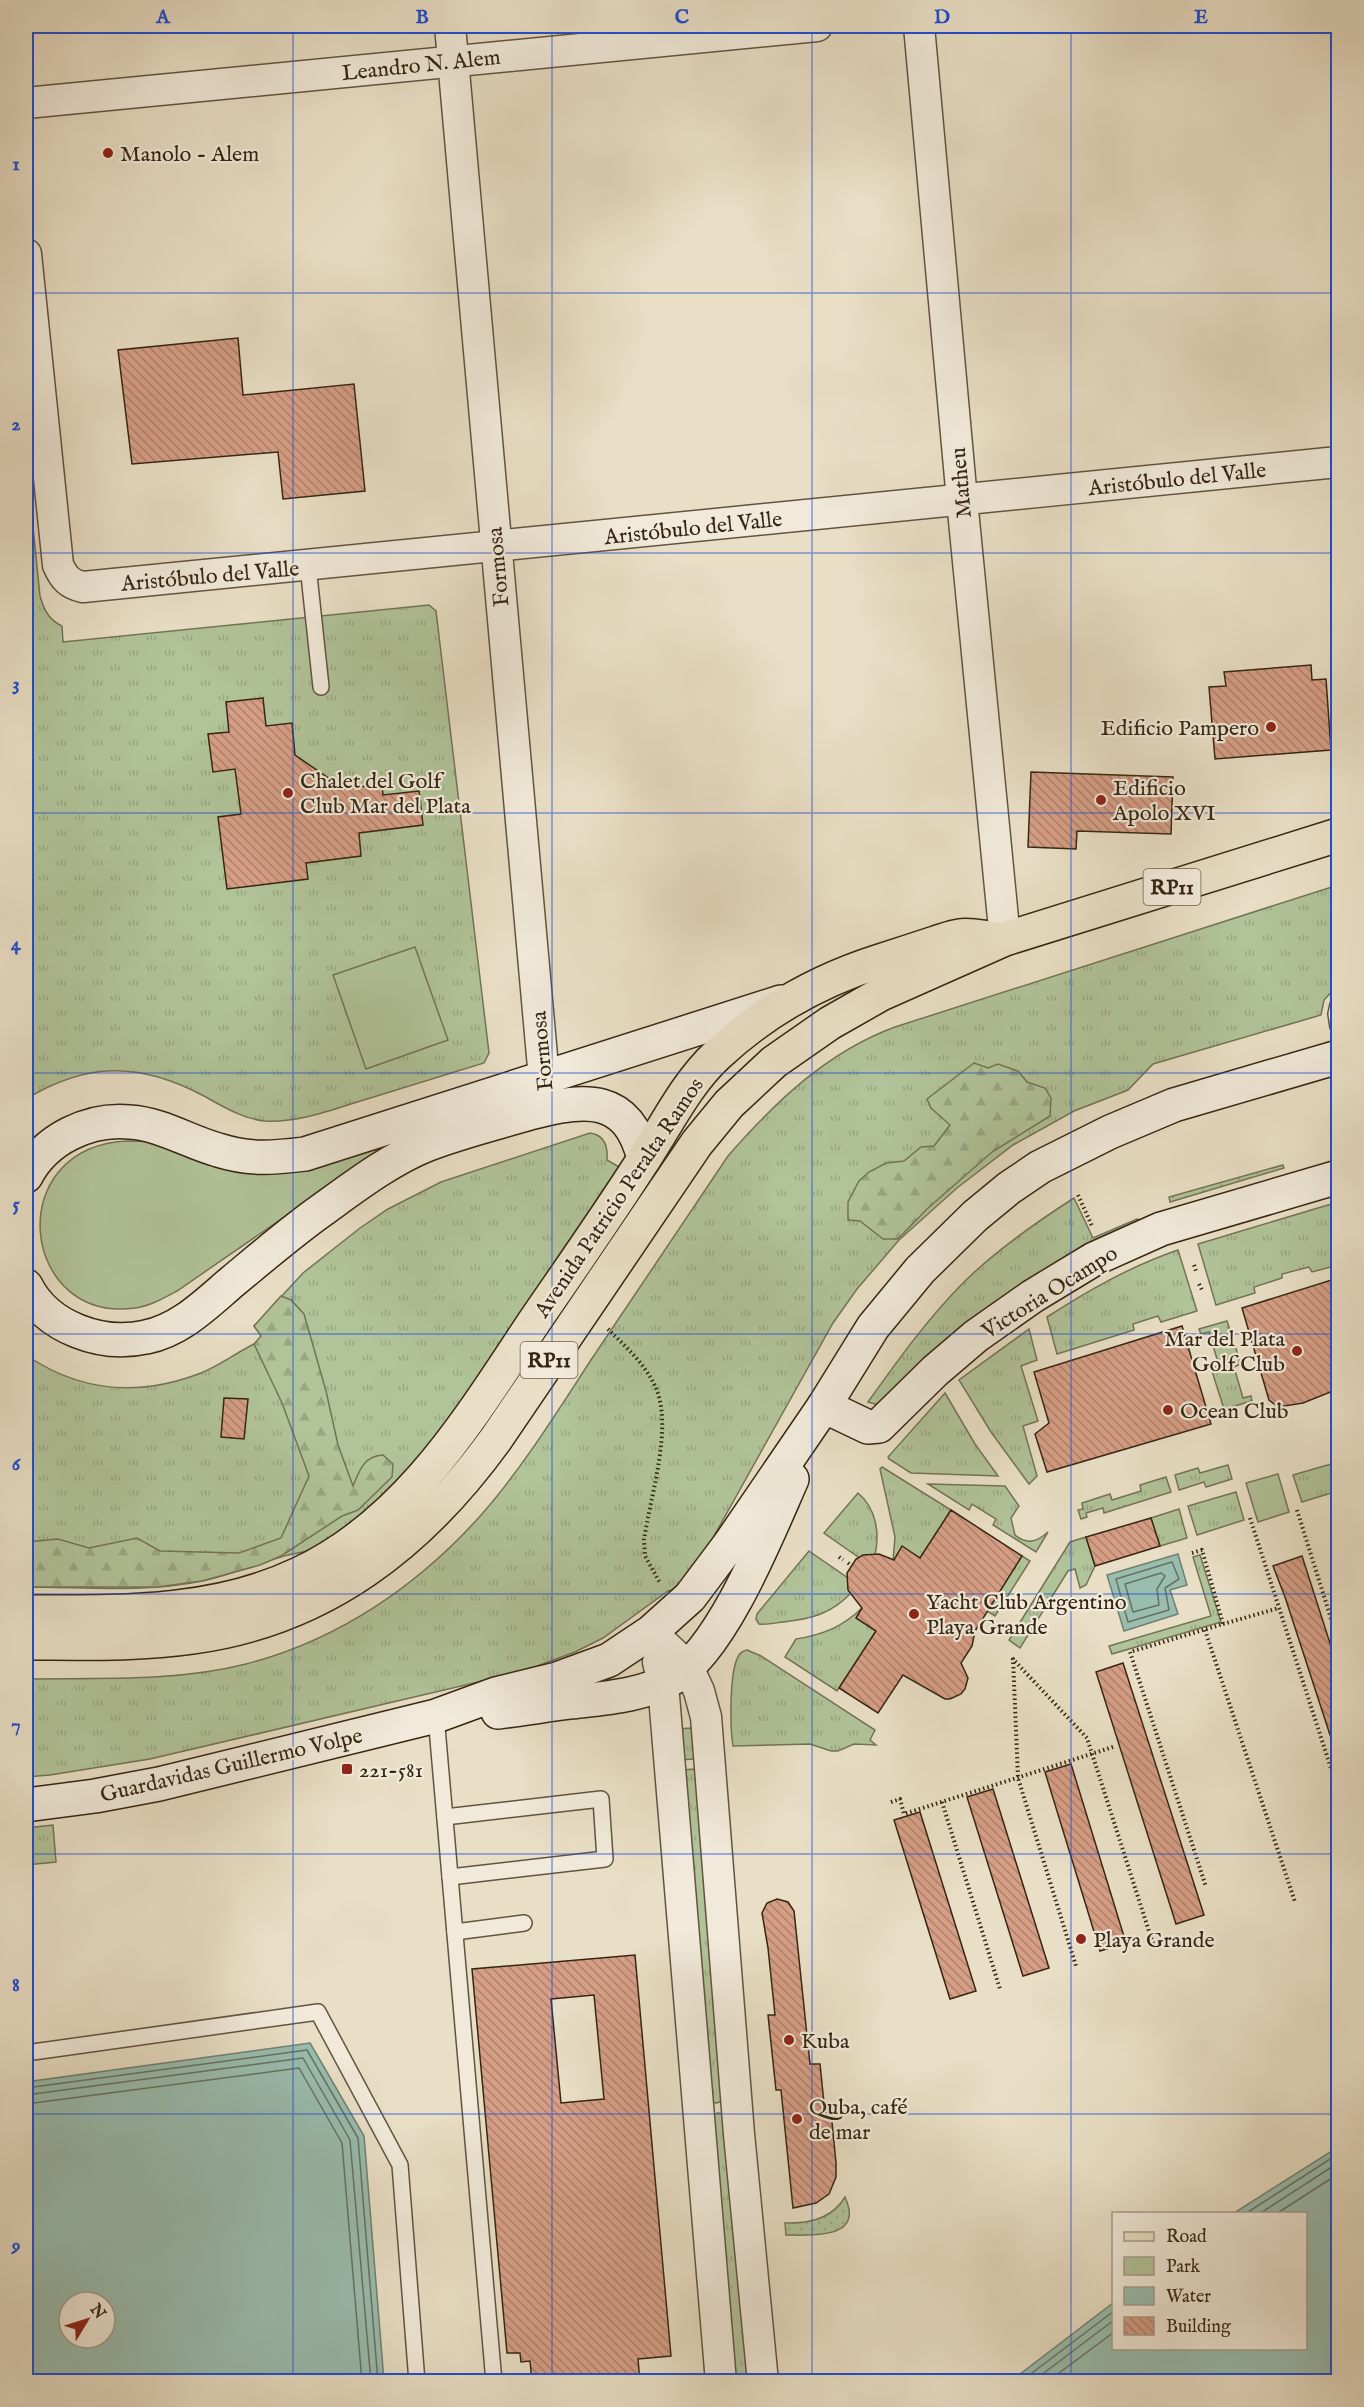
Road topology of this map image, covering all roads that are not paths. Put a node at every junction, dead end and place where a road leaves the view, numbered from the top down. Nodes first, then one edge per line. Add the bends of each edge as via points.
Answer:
1 (450, 26) edge
2 (817, 26) edge
3 (920, 26) edge
4 (454, 61) junction
5 (26, 103) edge
6 (26, 254) edge
7 (1338, 462) edge
8 (962, 500) junction
9 (495, 546) junction
10 (308, 566) junction
11 (321, 687) dead end
12 (1338, 835) edge
13 (1005, 939) junction
14 (797, 997) junction
15 (1338, 1005) edge
16 (1338, 1027) edge
17 (1338, 1058) edge
18 (545, 1093) junction
19 (645, 1159) junction
20 (26, 1176) edge
21 (1338, 1177) edge
22 (26, 1286) edge
23 (824, 1406) junction
24 (26, 1612) edge
25 (651, 1632) junction
26 (26, 1643) edge
27 (675, 1676) junction
28 (436, 1716) junction
29 (26, 1804) edge
30 (445, 1817) junction
31 (450, 1877) junction
32 (524, 1923) dead end
33 (455, 1932) junction
34 (26, 2053) edge
35 (417, 2382) edge
36 (494, 2382) edge
37 (721, 2382) edge
38 (763, 2382) edge

1 - 4 street, Formosa
2 - 4 street, Leandro N. Alem
3 - 8 street, Matheu
4 - 5 street, Leandro N. Alem
4 - 9 street, Formosa
6 - 10 street, Aristóbulo del Valle via 58,565 64,577 83,587
7 - 8 street, Aristóbulo del Valle
8 - 9 street, Aristóbulo del Valle
8 - 13 street, Matheu
9 - 10 street, Aristóbulo del Valle
9 - 18 street, Formosa
10 - 11 lane
12 - 13 main road, Avenida Patricio Peralta Ramos / RP11
13 - 14 main road, Avenida Patricio Peralta Ramos / RP11 via 960,935 864,966
13 - 26 main road, Avenida Patricio Peralta Ramos / RP11 via 880,994 830,1023 774,1062 729,1104 697,1143 478,1464 430,1518 364,1572 300,1608 238,1629 159,1641
14 - 18 main road
14 - 19 main road, Avenida Patricio Peralta Ramos / RP11 via 715,1056 680,1101
15 - 16 lane
17 - 23 main road, Guardavidas Guillermo Volpe via 1174,1105 1069,1151 1009,1188 946,1242 895,1298
18 - 19 main road via 614,1109 630,1124
18 - 20 main road via 305,1154 264,1159 219,1151 131,1122 100,1122 71,1132 49,1147
18 - 22 main road via 391,1164 322,1210 199,1310 175,1326 147,1337 117,1341 88,1336 55,1320
19 - 24 main road, Avenida Patricio Peralta Ramos / RP11 via 447,1450 409,1495 330,1558 253,1593 225,1600 156,1610
21 - 23 main road, Victoria Ocampo via 1161,1230 1094,1259 976,1336 879,1426 868,1427
23 - 25 main road, Guardavidas Guillermo Volpe via 715,1565 681,1607
23 - 27 main road, Guardavidas Guillermo Volpe via 753,1567 711,1639
25 - 27 street
25 - 28 main road, Guardavidas Guillermo Volpe via 609,1660 586,1669 496,1694
27 - 28 main road, Guardavidas Guillermo Volpe via 637,1694
27 - 37 street
27 - 38 street via 699,1691 706,1717
28 - 29 main road, Guardavidas Guillermo Volpe via 159,1784
28 - 30 lane
30 - 31 lane
30 - 31 lane via 601,1799 605,1858
31 - 33 lane
32 - 33 lane
33 - 36 lane
34 - 35 lane via 318,2012 400,2165

